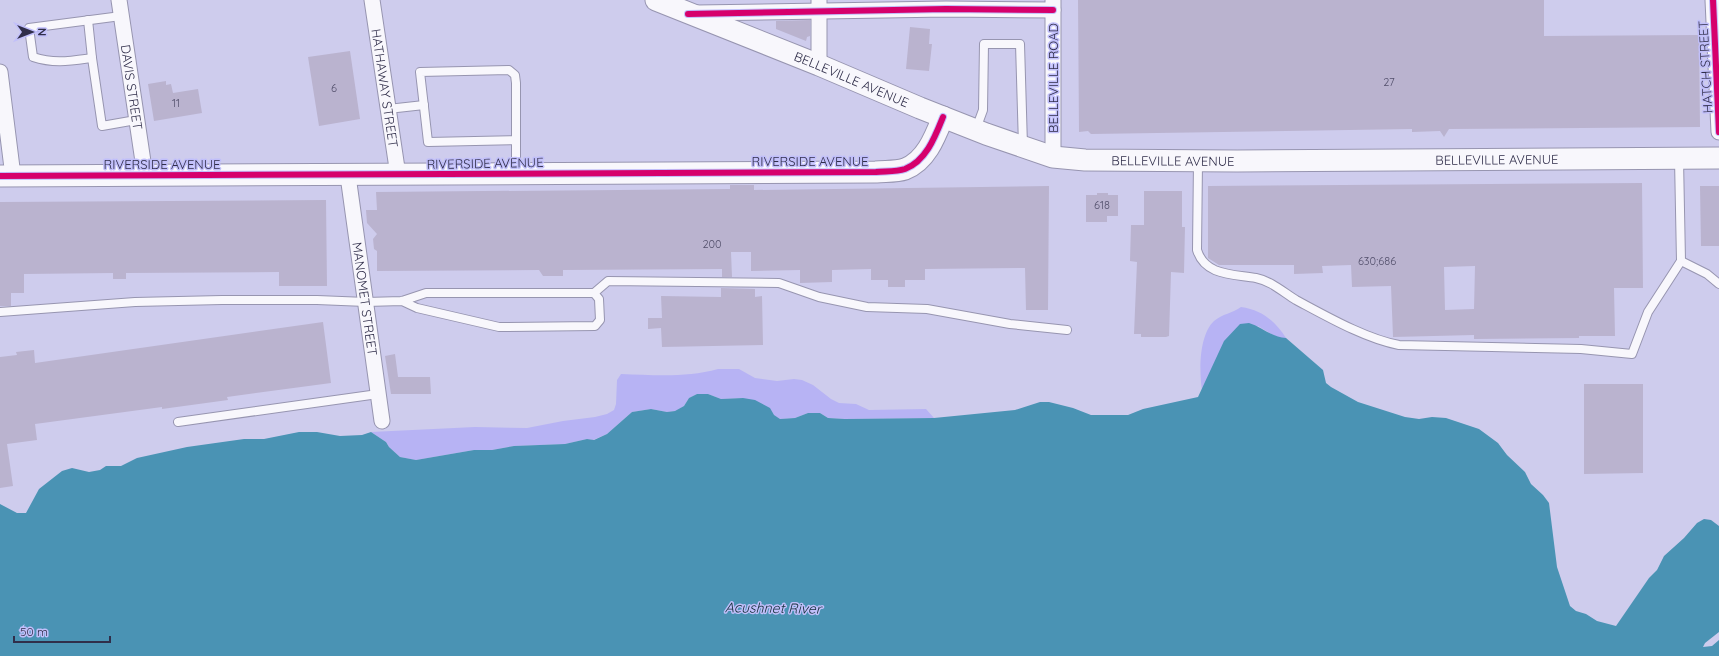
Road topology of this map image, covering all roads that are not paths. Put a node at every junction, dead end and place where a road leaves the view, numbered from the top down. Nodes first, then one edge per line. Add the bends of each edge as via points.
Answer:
1 (119, 0) edge
2 (372, 0) edge
3 (656, 0) edge
4 (1712, 0) edge
5 (939, 5) edge
6 (1053, 5) edge
7 (819, 6) edge
8 (687, 7) edge
9 (121, 16) junction
10 (88, 20) junction
11 (1717, 34) edge
12 (92, 58) junction
13 (819, 65) junction
14 (0, 72) edge
15 (424, 105) junction
16 (388, 109) junction
17 (943, 118) junction
18 (136, 120) junction
19 (976, 130) junction
20 (1719, 132) edge
21 (516, 140) junction
22 (1023, 147) junction
23 (1053, 157) junction
24 (1679, 158) junction
25 (1719, 158) edge
26 (1198, 161) junction
27 (516, 173) junction
28 (145, 175) junction
29 (398, 175) junction
30 (7, 176) edge
31 (348, 176) junction
32 (1681, 261) junction
33 (1719, 284) edge
34 (594, 293) junction
35 (402, 301) junction
36 (366, 302) junction
37 (0, 312) edge
38 (1067, 330) dead end
39 (378, 394) junction
40 (382, 421) dead end
41 (178, 422) dead end

1 - 9 street, DAVIS STREET
2 - 16 street, HATHAWAY STREET
3 - 8 main road, BELLEVILLE AVENUE
4 - 11 street, HATCH STREET
5 - 6 street
5 - 7 street
6 - 23 street, BELLEVILLE ROAD
7 - 8 street
7 - 13 street
8 - 13 main road, BELLEVILLE AVENUE
9 - 10 lane
9 - 18 street, DAVIS STREET
10 - 12 lane
10 - 12 lane via 30,28 33,57 47,62
11 - 20 street, HATCH STREET
12 - 18 lane via 102,126
13 - 17 main road, BELLEVILLE AVENUE
14 - 30 street
15 - 16 lane
15 - 21 lane via 428,142
15 - 21 lane via 420,72 509,70 515,75 516,83
16 - 29 street, HATHAWAY STREET
17 - 19 main road, BELLEVILLE AVENUE
17 - 27 main road, RIVERSIDE AVENUE via 921,160 904,169 876,172
18 - 28 street, DAVIS STREET
19 - 22 main road, BELLEVILLE AVENUE
19 - 22 lane via 983,110 984,44 1020,44
21 - 27 lane
22 - 23 main road, BELLEVILLE AVENUE
23 - 26 main road, BELLEVILLE AVENUE via 1085,160
24 - 25 main road, BELLEVILLE AVENUE
24 - 26 main road, BELLEVILLE AVENUE
24 - 32 lane
26 - 32 lane via 1197,250 1199,258 1206,265 1220,273 1269,282 1294,299 1334,320 1386,343 1580,349 1632,354 1648,312
27 - 29 main road, RIVERSIDE AVENUE
28 - 30 main road, RIVERSIDE AVENUE
28 - 31 main road, RIVERSIDE AVENUE
29 - 31 main road, RIVERSIDE AVENUE
31 - 36 street, MANOMET STREET
32 - 33 lane via 1707,274
34 - 35 lane via 426,293
34 - 35 lane via 599,299 600,320 595,326 499,327 417,308
34 - 38 lane via 608,281 779,283 819,297 867,306 927,309 1010,324
35 - 36 lane
36 - 37 lane via 135,302
36 - 39 street, MANOMET STREET
39 - 40 street, MANOMET STREET
39 - 41 lane

